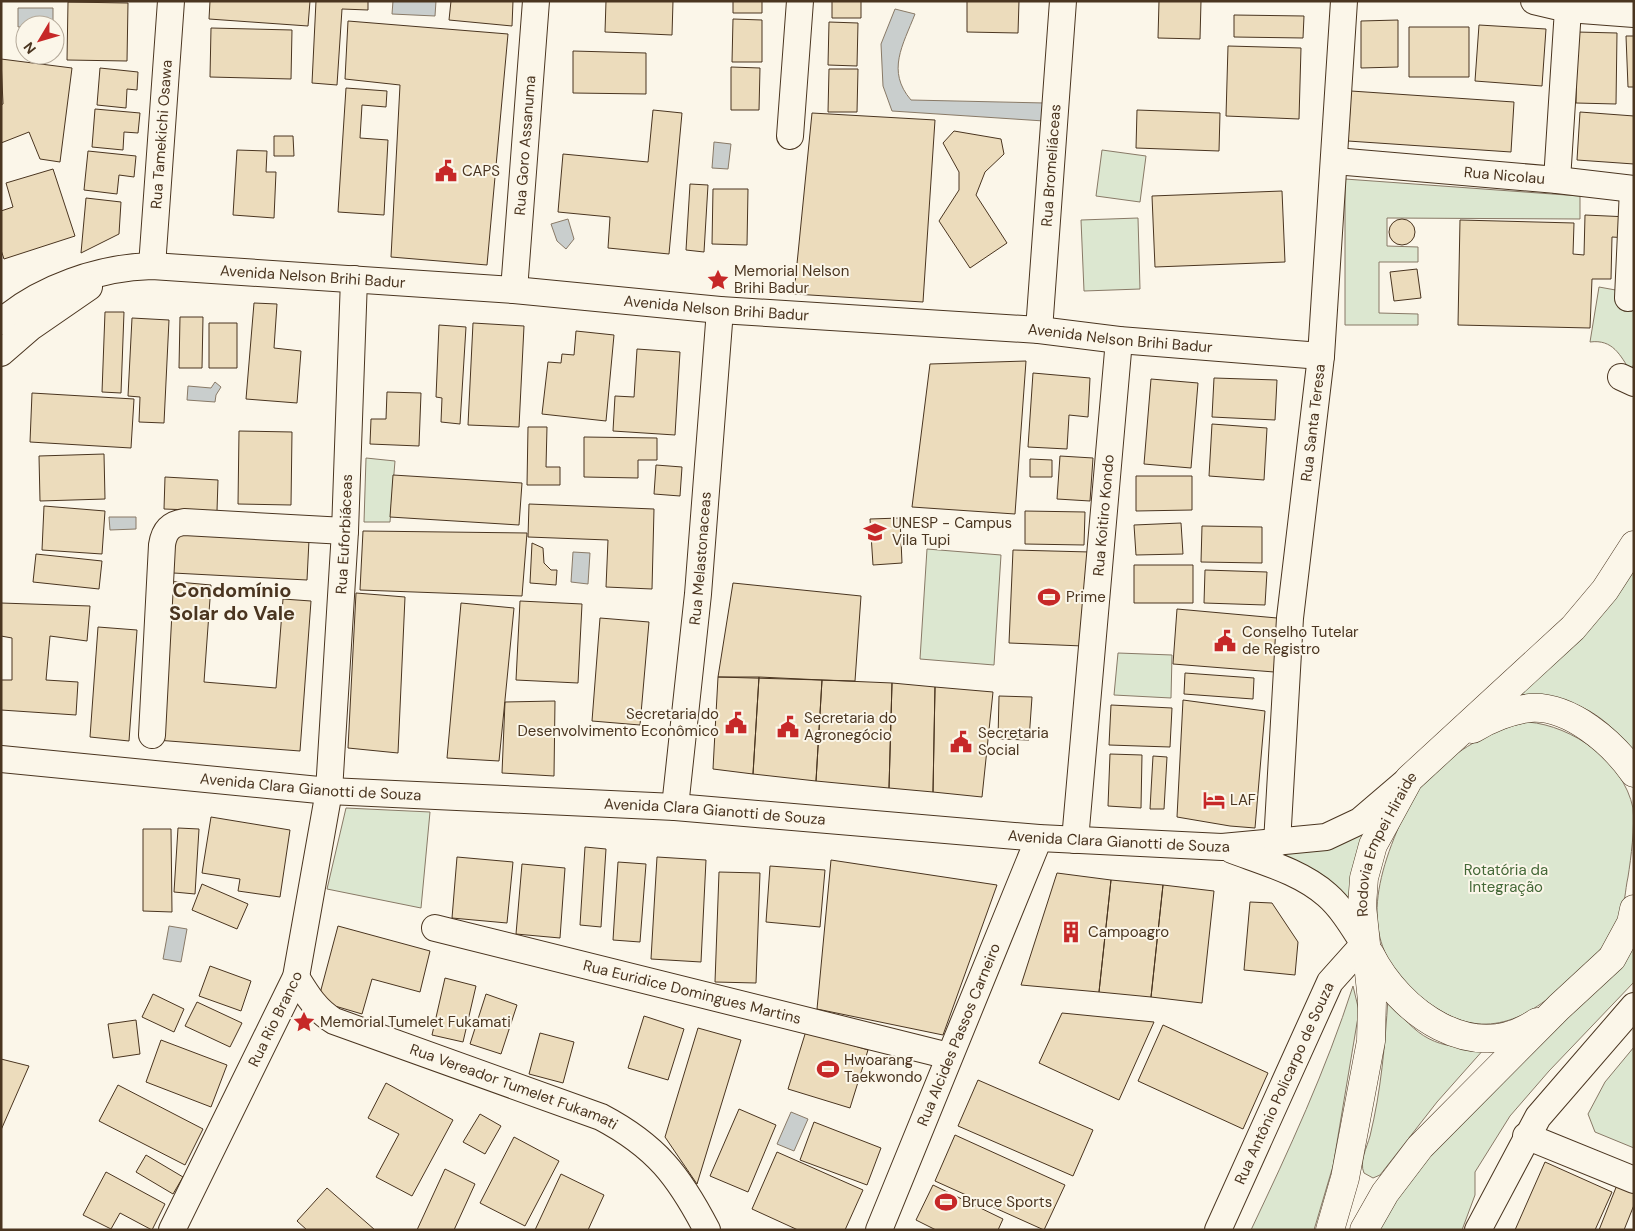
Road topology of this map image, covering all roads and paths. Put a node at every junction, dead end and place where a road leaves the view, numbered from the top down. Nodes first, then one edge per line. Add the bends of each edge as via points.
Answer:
1 (171, 1) edge
2 (536, 1) edge
3 (800, 1) edge
4 (1063, 1) edge
5 (1344, 1) edge
6 (1534, 1) edge
7 (1568, 9) junction
8 (1634, 14) edge
9 (790, 136) dead end
10 (1335, 161) junction
11 (1557, 180) junction
12 (1633, 189) edge
13 (152, 266) junction
14 (111, 272) junction
15 (354, 279) junction
16 (514, 290) junction
17 (1628, 298) dead end
18 (720, 310) junction
19 (1, 322) edge
20 (1039, 330) junction
21 (1119, 340) junction
22 (2, 354) edge
23 (1321, 356) junction
24 (345, 531) junction
25 (1634, 545) edge
26 (152, 735) dead end
27 (1438, 751) junction
28 (1, 759) edge
29 (1634, 773) edge
30 (1409, 779) junction
31 (329, 791) junction
32 (675, 807) junction
33 (1039, 838) junction
34 (1075, 840) junction
35 (1277, 842) junction
36 (1222, 847) junction
37 (1633, 918) edge
38 (436, 928) dead end
39 (1364, 944) junction
40 (296, 977) junction
41 (1559, 1006) junction
42 (1634, 1006) edge
43 (949, 1056) junction
44 (1526, 1136) junction
45 (1634, 1180) edge
46 (172, 1230) edge
47 (707, 1230) edge
48 (879, 1230) edge
49 (1218, 1230) edge
50 (1330, 1230) edge
51 (1364, 1230) edge
52 (1478, 1230) edge

1 - 13 street, Rua Tamekichi Osawa
2 - 16 street, Rua Goro Assanuma
3 - 9 street
4 - 20 street, Rua Bromeliáceas
5 - 10 street, Rua Santa Teresa
6 - 7 street
7 - 8 street
7 - 11 street, Rua Nicolau
10 - 11 street, Rua Nicolau
10 - 23 street, Rua Santa Teresa
11 - 12 street
12 - 17 street
13 - 14 street, Avenida Nelson Brihi Badur
13 - 15 street, Avenida Nelson Brihi Badur
14 - 19 street, Avenida Nelson Brihi Badur via 56,289 21,307
14 - 22 street, Avenida Nelson Brihi Badur via 31,327
15 - 16 street, Avenida Nelson Brihi Badur
15 - 24 street, Rua Euforbiáceas
16 - 18 street, Avenida Nelson Brihi Badur
18 - 20 street, Avenida Nelson Brihi Badur
18 - 32 street, Rua Melastonaceas via 698,594
20 - 21 street, Avenida Nelson Brihi Badur
21 - 23 street, Avenida Nelson Brihi Badur
21 - 34 street, Rua Koitiro Kondo
23 - 35 street, Rua Santa Teresa via 1290,618
24 - 26 street via 184,522 174,523 167,529 162,545
24 - 31 street, Rua Euforbiáceas
25 - 27 main road, Rodovia Empei Hiraide via 1605,590 1573,628
27 - 29 main road via 1495,718 1531,708 1566,716 1602,737
27 - 30 main road, Rodovia Empei Hiraide
28 - 31 street, Avenida Clara Gianotti de Souza
30 - 35 street, Avenida Clara Gianotti de Souza via 1360,821 1343,830 1326,837
30 - 39 main road, Rodovia Empei Hiraide via 1373,845 1368,861 1362,906
31 - 32 street, Avenida Clara Gianotti de Souza
31 - 40 street, Rua Rio Branco
32 - 33 street, Avenida Clara Gianotti de Souza
33 - 34 street, Avenida Clara Gianotti de Souza
33 - 43 street, Rua Alcides Passos Carneiro
34 - 36 street, Avenida Clara Gianotti de Souza
35 - 36 street, Avenida Clara Gianotti de Souza
36 - 39 street via 1279,867 1320,889 1337,905
37 - 41 main road via 1612,958
38 - 43 street, Rua Euridice Domingues Martins
39 - 41 main road via 1381,974 1409,1008 1450,1031 1476,1037 1512,1034 1532,1026
39 - 49 street, Rua Antônio Policarpo de Souza via 1330,982
39 - 50 main road, Rodovia Empei Hiraide via 1372,1001 1371,1041 1345,1178
40 - 46 street, Rua Rio Branco
40 - 47 street, Rua Vereador Tumelet Fukamati via 309,999 334,1021 601,1117 622,1128 662,1160 682,1186
41 - 51 main road via 1420,1147 1385,1193
42 - 44 street via 1538,1117
43 - 48 street, Rua Alcides Passos Carneiro
44 - 45 street
44 - 52 street

